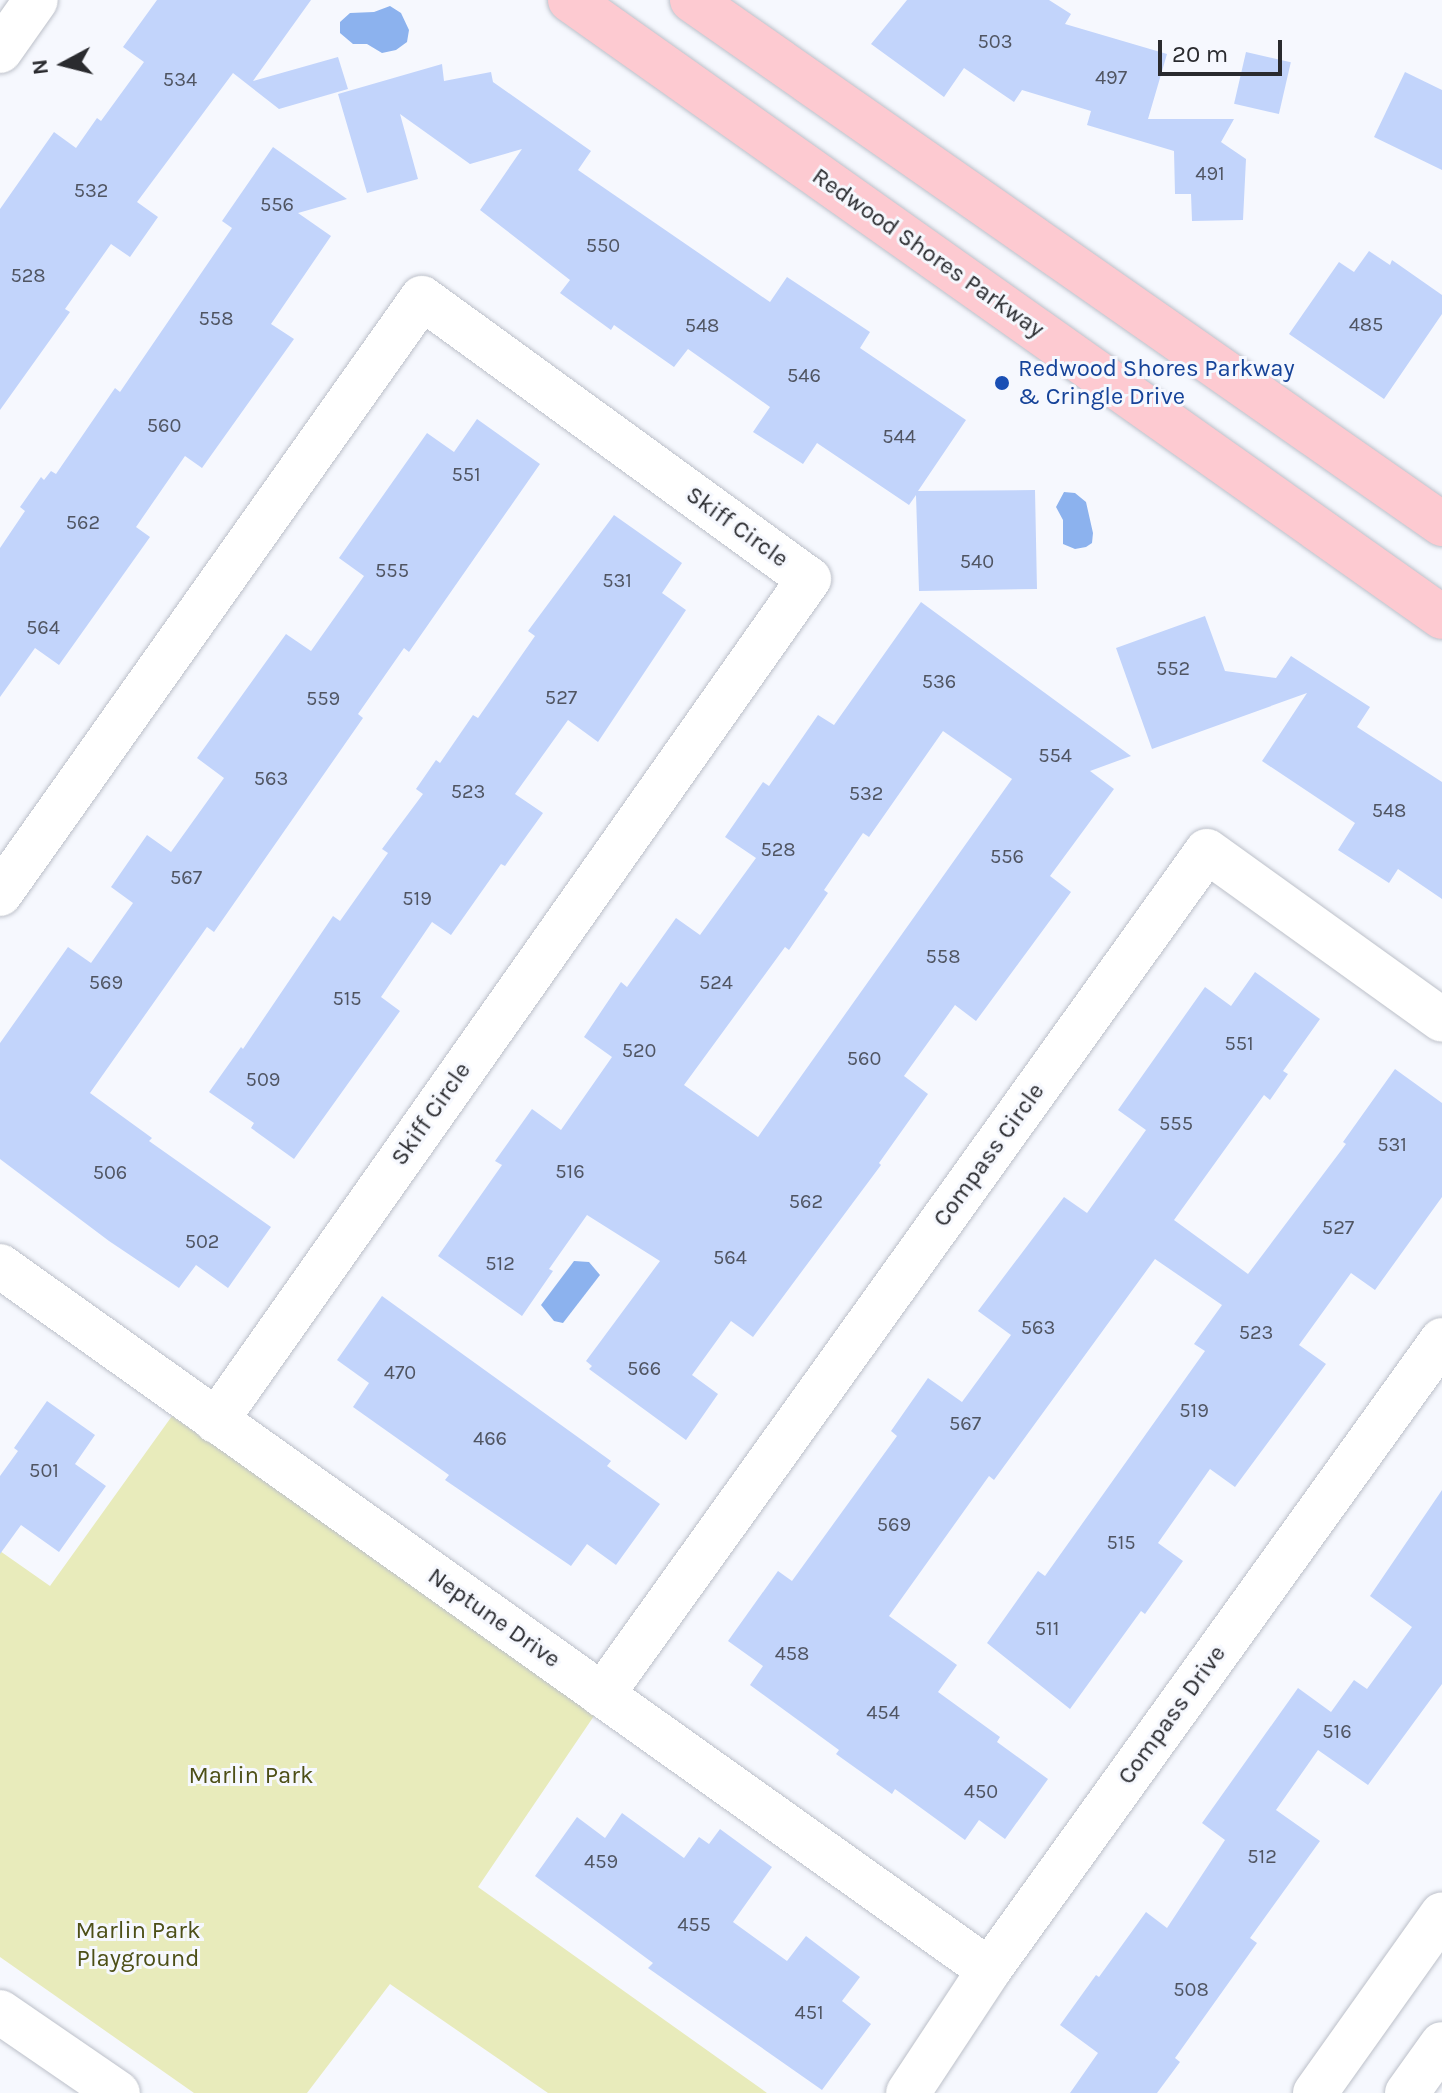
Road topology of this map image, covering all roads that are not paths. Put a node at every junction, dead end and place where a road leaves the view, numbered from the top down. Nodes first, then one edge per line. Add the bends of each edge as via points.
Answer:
1 (570, 0) edge
2 (692, 0) edge
3 (23, 4) edge
4 (0, 51) edge
5 (1442, 524) edge
6 (1442, 617) edge
7 (0, 894) edge
8 (1442, 1020) edge
9 (0, 1266) edge
10 (1442, 1340) edge
11 (216, 1421) junction
12 (602, 1695) junction
13 (1442, 1914) edge
14 (989, 1970) junction
15 (0, 2012) edge
16 (1442, 2044) edge
17 (118, 2093) edge
18 (908, 2093) edge
19 (1315, 2093) edge
20 (1407, 2093) edge

1 - 6 main road, Redwood Shores Parkway
2 - 5 main road
3 - 4 street
7 - 11 street, Skiff Circle via 422,298 809,579
8 - 12 street, Compass Circle via 1207,851
9 - 11 street, Neptune Drive
10 - 14 street, Compass Drive
11 - 12 street, Neptune Drive
12 - 14 street, Neptune Drive
13 - 19 street
14 - 18 street, Compass Drive
15 - 17 street
16 - 20 street

